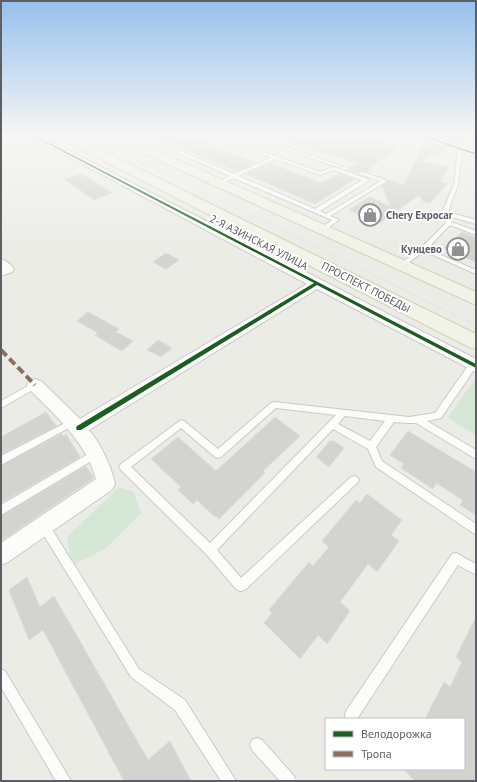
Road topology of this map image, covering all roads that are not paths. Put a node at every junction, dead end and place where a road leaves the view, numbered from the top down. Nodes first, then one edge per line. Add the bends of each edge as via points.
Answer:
1 (104, 172) edge
2 (136, 172) edge
3 (197, 172) edge
4 (225, 172) edge
5 (242, 172) edge
6 (345, 172) edge
7 (360, 172) edge
8 (457, 172) edge
9 (234, 176) junction
10 (219, 184) junction
11 (316, 211) junction
12 (445, 213) junction
13 (326, 216) junction
14 (476, 222) edge
15 (449, 223) junction
16 (322, 230) junction
17 (476, 233) edge
18 (423, 249) junction
19 (1, 263) edge
20 (401, 266) junction
21 (1, 272) edge
22 (476, 272) edge
23 (317, 283) junction
24 (476, 299) edge
25 (476, 342) edge
26 (475, 365) edge
27 (35, 385) joint
28 (1, 405) edge
29 (343, 413) junction
30 (392, 418) junction
31 (417, 419) junction
32 (332, 424) junction
33 (76, 425) junction
34 (371, 446) junction
35 (95, 454) junction
36 (476, 455) edge
37 (1, 461) edge
38 (354, 480) dead end
39 (1, 510) edge
40 (44, 526) junction
41 (476, 530) edge
42 (210, 550) junction
43 (1, 555) edge
44 (476, 570) edge
45 (1, 675) edge
46 (351, 716) dead end
47 (257, 746) dead end
48 (64, 781) edge
49 (229, 781) edge
50 (289, 781) edge

1 - 23 street, 2-Я АЗИНСКАЯ УЛИЦА
2 - 25 main road, ПРОСПЕКТ ПОБЕДЫ
3 - 10 main road
4 - 9 lane
5 - 9 lane
6 - 11 lane via 366,180
7 - 13 lane via 385,181
8 - 12 lane via 456,184
9 - 10 lane
9 - 11 lane
10 - 16 main road
11 - 13 lane
12 - 14 lane
12 - 15 lane
13 - 16 lane via 336,220
15 - 17 lane
15 - 18 lane
16 - 20 main road
18 - 20 lane
18 - 22 lane
19 - 21 street via 8,269
20 - 24 main road
23 - 26 street, 2-Я АЗИНСКАЯ УЛИЦА
23 - 33 street
26 - 31 lane via 438,416
27 - 28 lane
27 - 33 street
29 - 30 lane
29 - 32 lane
29 - 42 lane via 274,405 218,454 181,423 124,466
30 - 31 lane
30 - 34 lane
31 - 36 lane
32 - 34 lane
32 - 42 lane
33 - 35 street
33 - 37 lane
34 - 41 lane via 379,464
35 - 39 lane
35 - 40 street via 106,483
38 - 42 lane via 241,586
40 - 43 street
40 - 49 lane via 135,673 180,705
44 - 46 lane via 456,558
45 - 48 lane
47 - 50 lane

